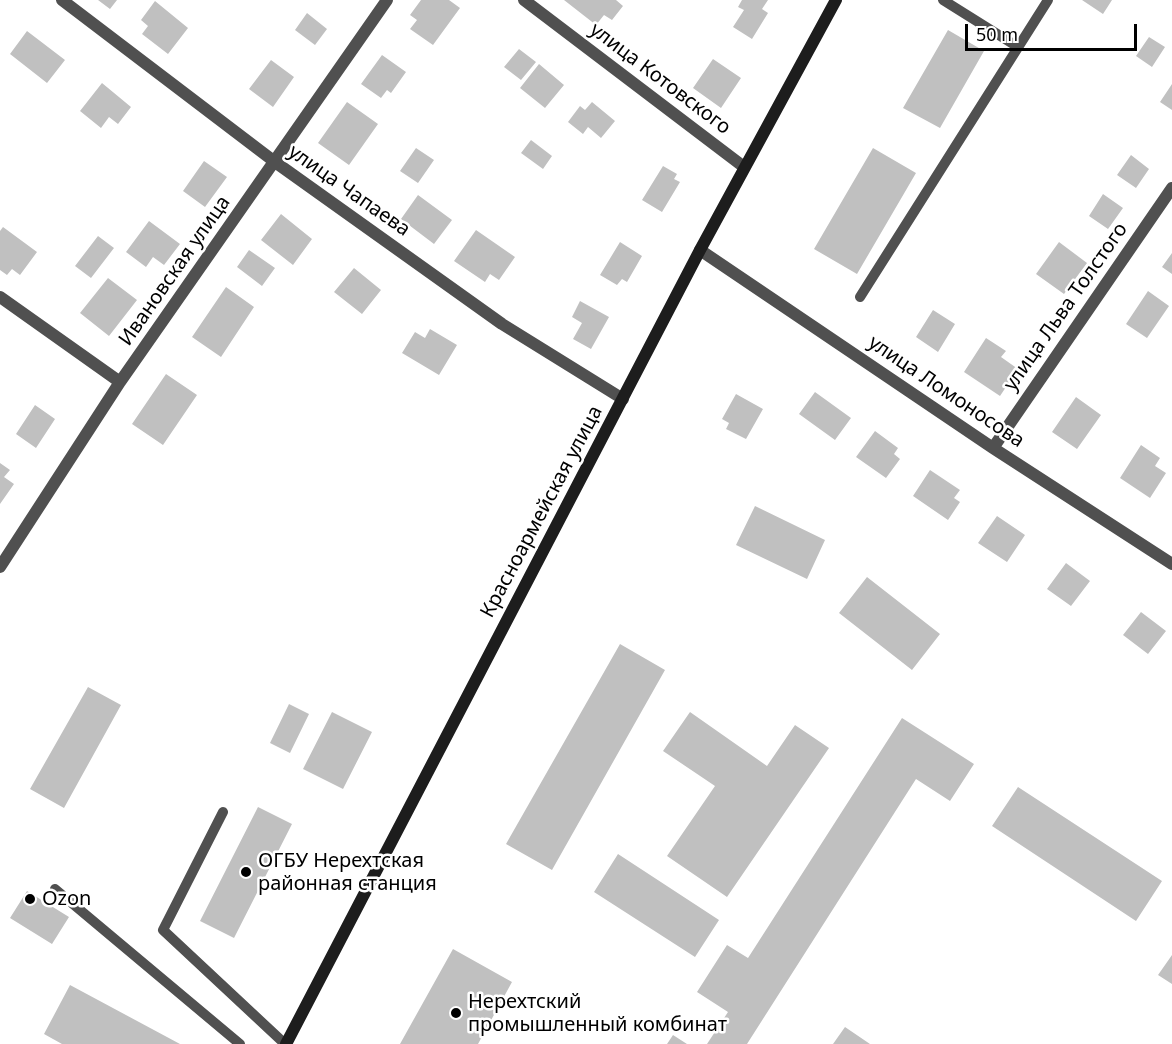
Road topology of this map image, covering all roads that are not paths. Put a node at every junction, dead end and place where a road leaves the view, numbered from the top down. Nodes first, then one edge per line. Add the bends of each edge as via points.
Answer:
1 (62, 0) edge
2 (387, 0) edge
3 (524, 0) edge
4 (836, 0) edge
5 (943, 0) edge
6 (1048, 0) edge
7 (1018, 47) junction
8 (275, 162) junction
9 (744, 167) junction
10 (1172, 188) edge
11 (700, 249) junction
12 (0, 297) edge
13 (860, 297) dead end
14 (120, 382) junction
15 (623, 399) junction
16 (993, 448) junction
17 (1172, 564) edge
18 (0, 567) edge
19 (223, 812) dead end
20 (55, 889) dead end
21 (240, 1044) edge
22 (285, 1044) edge

1 - 8 street, улица Чапаева
2 - 8 street, Ивановская улица
3 - 9 street, улица Котовского
4 - 9 street, Красноармейская улица
5 - 7 lane
6 - 7 lane
7 - 13 lane
8 - 14 street, Ивановская улица
8 - 15 street, улица Чапаева via 502,324
9 - 11 street, Красноармейская улица
10 - 16 street, улица Льва Толстого
11 - 15 street, Красноармейская улица
11 - 16 street, улица Ломоносова
12 - 14 street
14 - 18 street, Ивановская улица
15 - 22 street, Красноармейская улица
16 - 17 street, улица Ломоносова
19 - 22 lane via 163,930
20 - 21 lane

